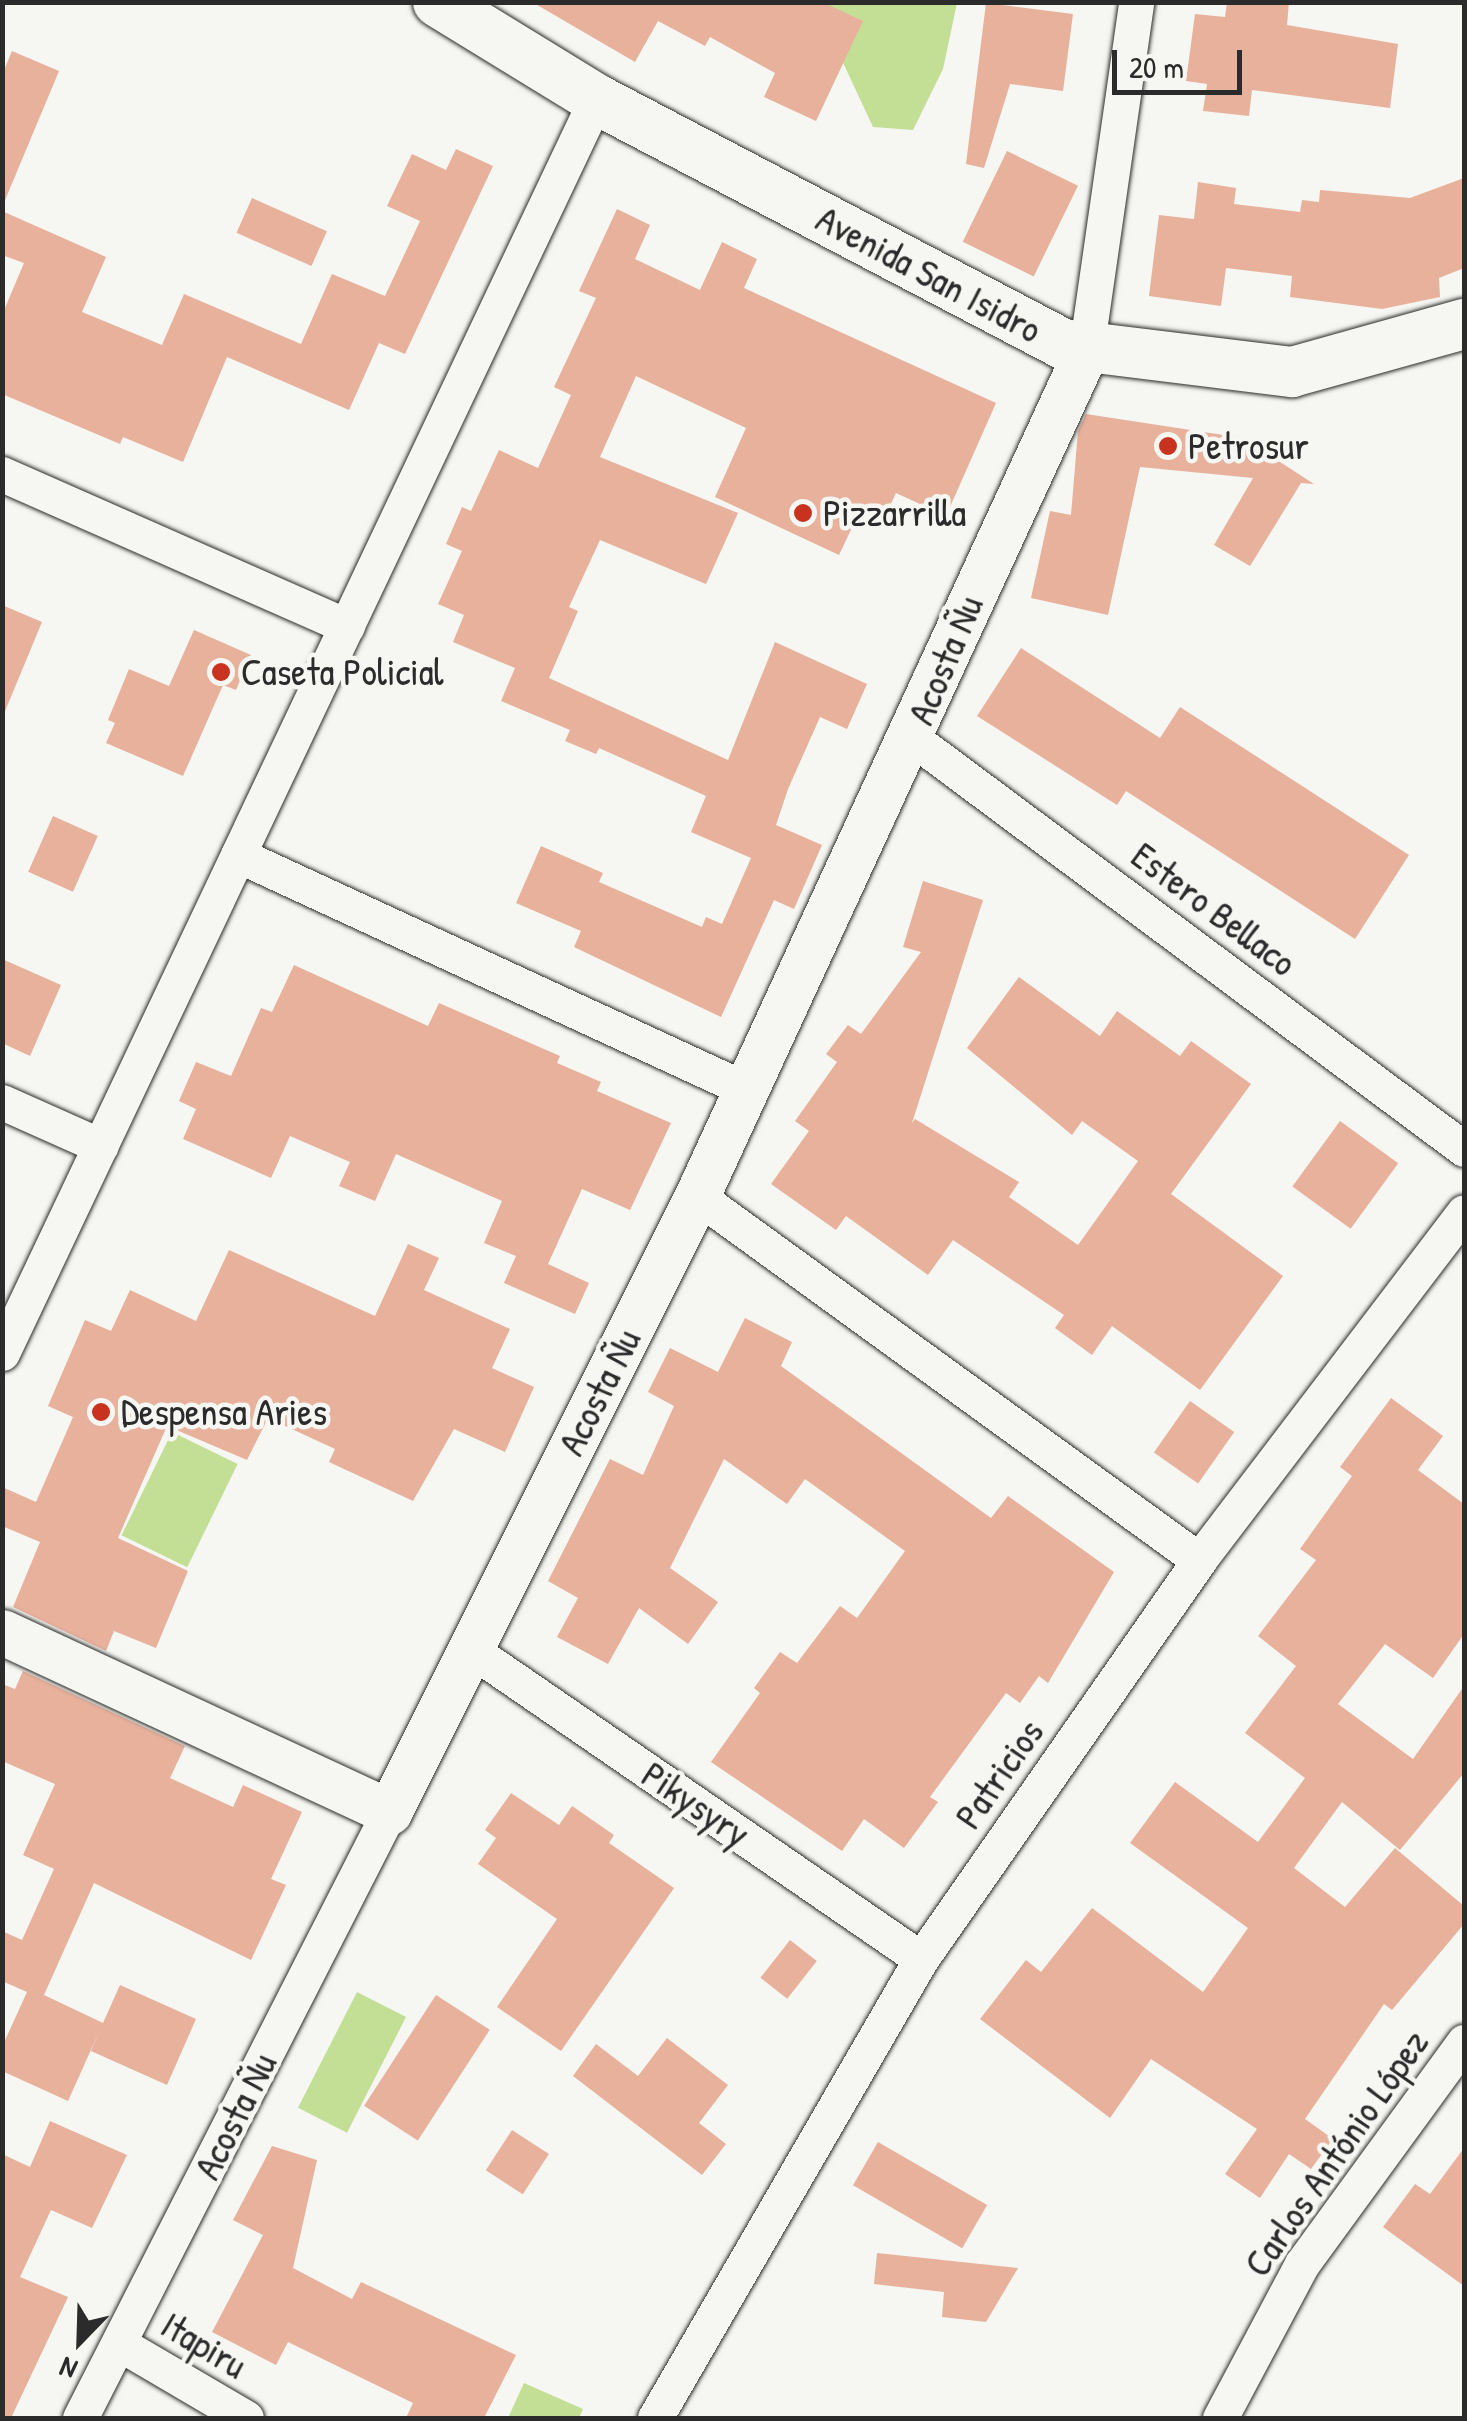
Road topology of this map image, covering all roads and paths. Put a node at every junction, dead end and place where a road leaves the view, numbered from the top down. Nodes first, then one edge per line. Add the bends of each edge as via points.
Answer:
1 (438, 2) edge
2 (1136, 2) edge
3 (596, 99) junction
4 (1464, 324) edge
5 (1086, 351) junction
6 (2, 474) edge
7 (346, 626) junction
8 (912, 738) junction
9 (238, 856) junction
10 (743, 1088) junction
11 (2, 1102) edge
12 (100, 1146) junction
13 (1464, 1149) edge
14 (697, 1196) junction
15 (1464, 1212) edge
16 (2, 1353) edge
17 (1199, 1560) junction
18 (2, 1632) edge
19 (470, 1649) junction
20 (389, 1812) junction
21 (921, 1958) junction
22 (1464, 2042) edge
23 (120, 2344) junction
24 (1236, 2413) edge
25 (80, 2418) edge
26 (246, 2418) edge
27 (655, 2418) edge

1 - 3 main road, Avenida San Isidro
2 - 5 street
3 - 5 main road, Avenida San Isidro
3 - 7 street
4 - 5 main road, Avenida San Isidro via 1292,372
5 - 8 street, Acosta Ñu via 1021,480
6 - 7 street
7 - 9 street
8 - 10 street, Acosta Ñu
8 - 13 street, Estero Bellaco
9 - 10 street
9 - 12 street
10 - 14 street, Acosta Ñu
11 - 12 street
12 - 16 street
14 - 17 street
14 - 19 street, Acosta Ñu
15 - 17 street, Patricios
17 - 21 street, Patricios
18 - 20 street
19 - 20 street, Acosta Ñu
19 - 21 street, Pikysyry
20 - 23 street, Acosta Ñu
21 - 27 street, Patricios
22 - 24 street, Carlos António López via 1302,2264
23 - 25 street, Acosta Ñu
23 - 26 street, Itapiru

